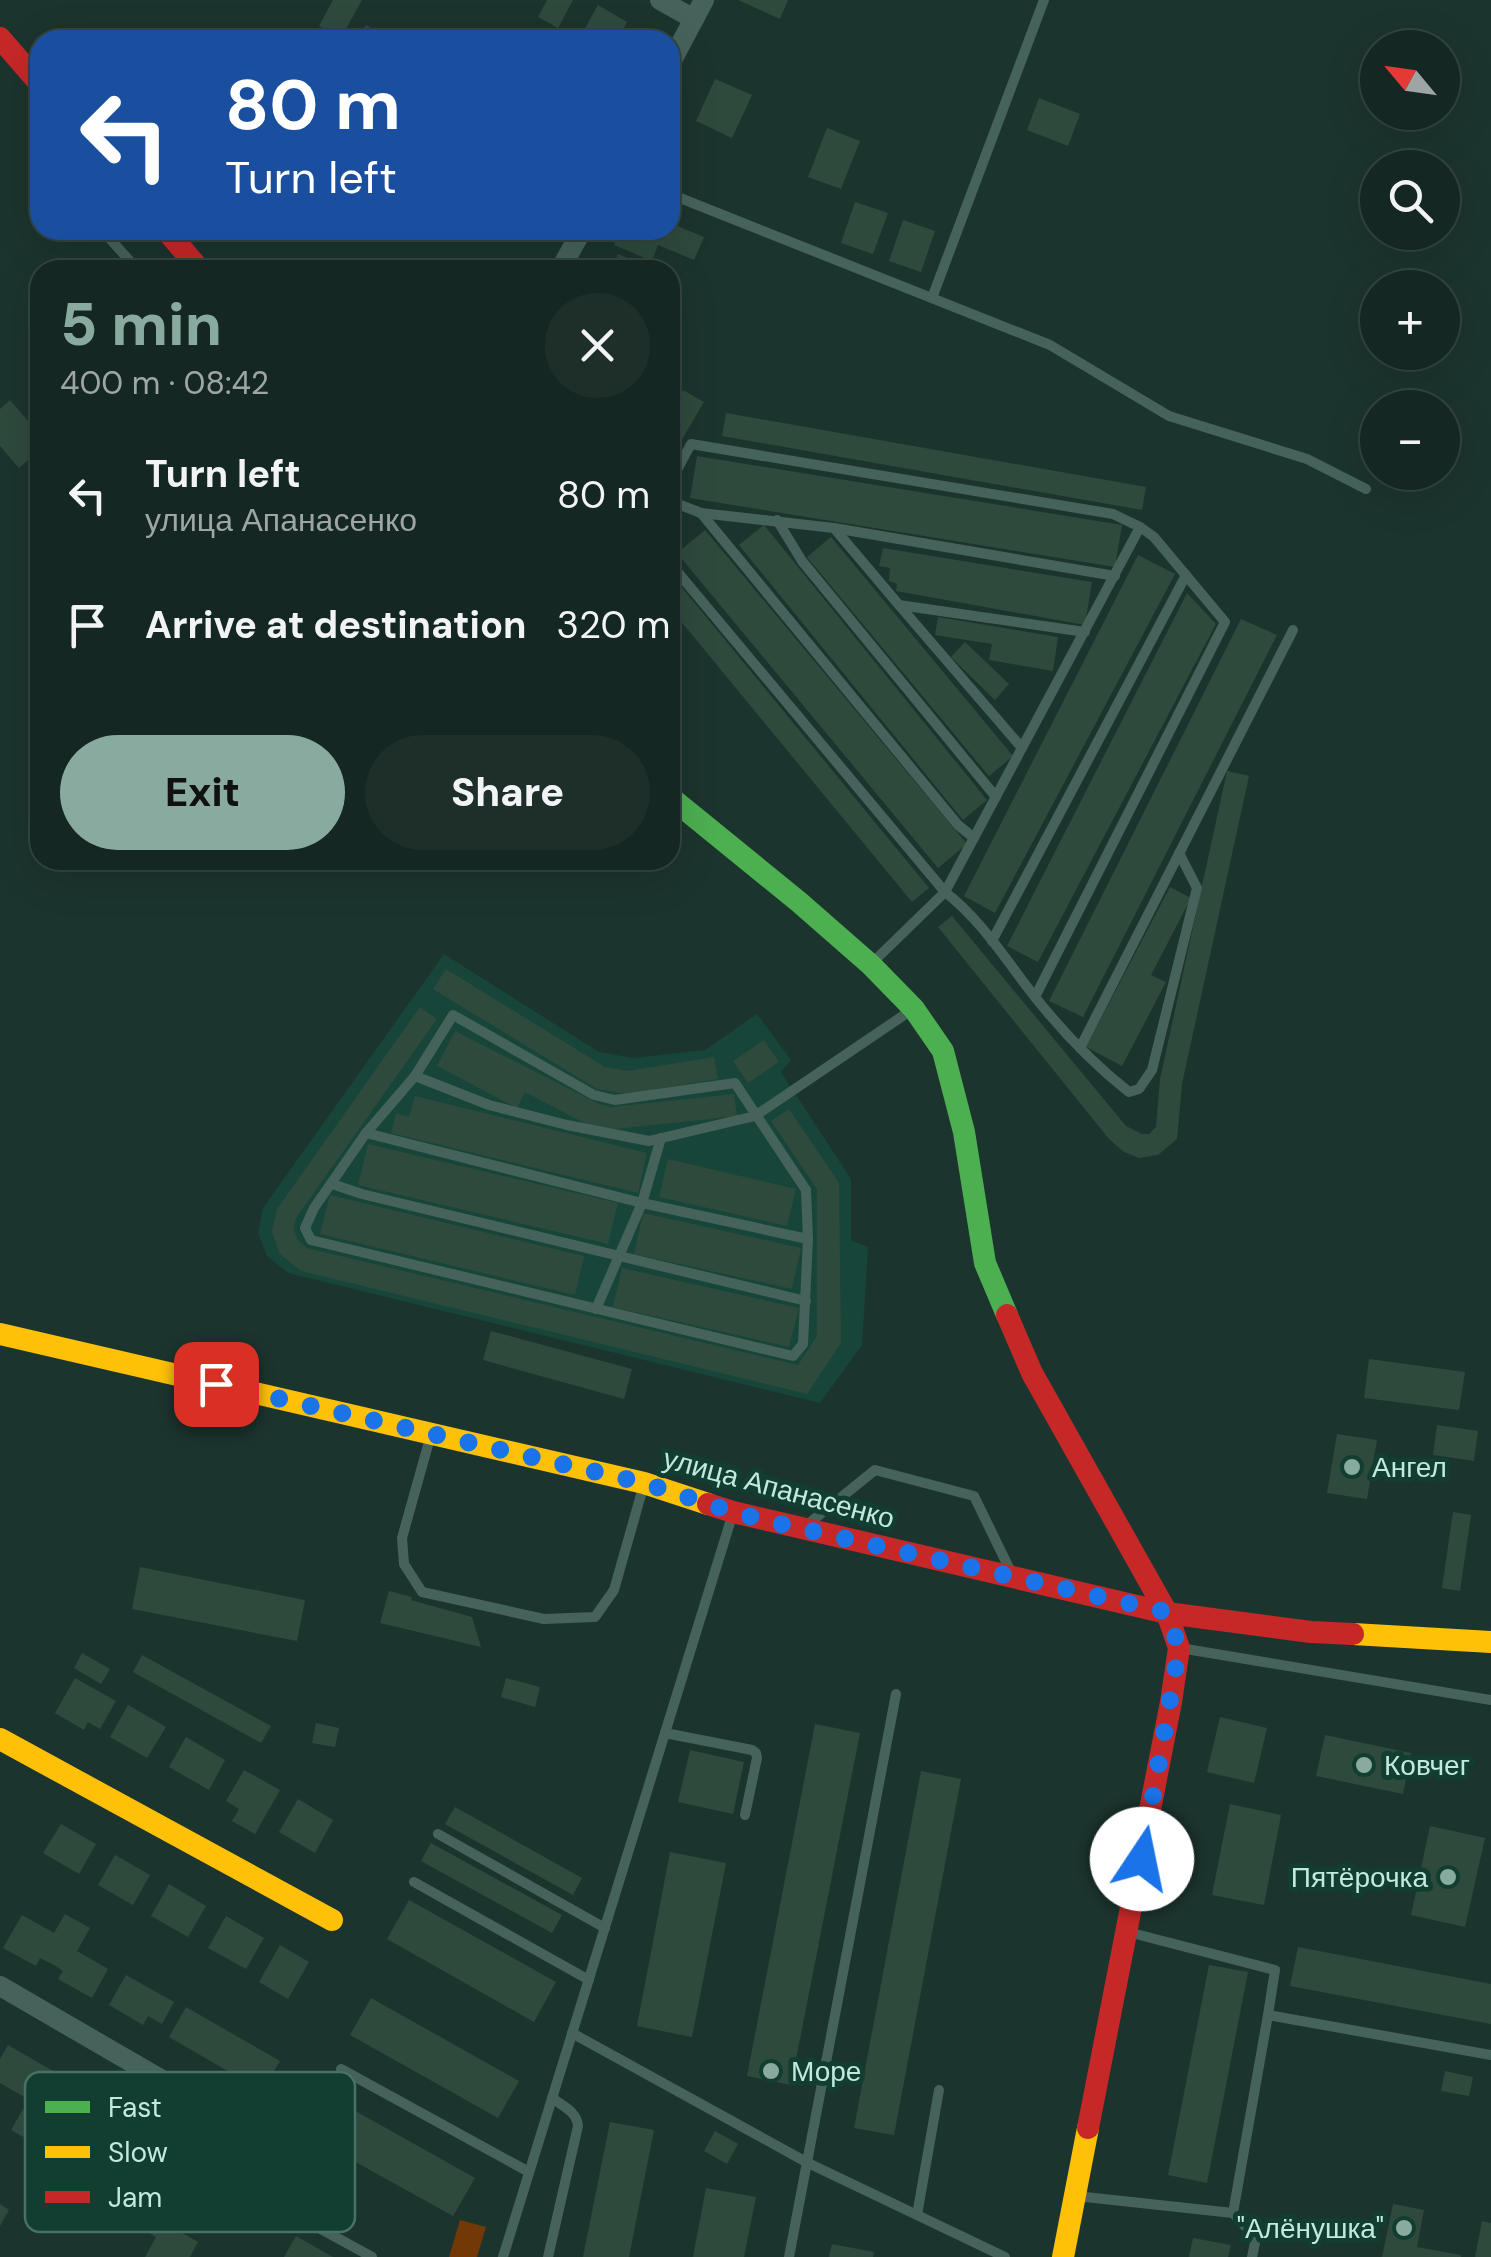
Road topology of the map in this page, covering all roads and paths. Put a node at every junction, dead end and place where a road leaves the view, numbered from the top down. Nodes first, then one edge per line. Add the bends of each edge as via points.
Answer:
1 (660, 0) edge
2 (1044, 0) edge
3 (699, 10) edge
4 (0, 38) edge
5 (680, 45) edge
6 (30, 72) edge
7 (680, 198) edge
8 (111, 240) edge
9 (174, 240) edge
10 (129, 260) edge
11 (192, 260) edge
12 (932, 298) junction
13 (680, 464) edge
14 (1360, 487) edge
15 (680, 504) edge
16 (701, 513) junction
17 (777, 520) junction
18 (1140, 526) junction
19 (834, 528) junction
20 (680, 575) edge
21 (1186, 575) junction
22 (1115, 576) junction
23 (898, 605) junction
24 (1293, 630) dead end
25 (1085, 632) junction
26 (1022, 748) junction
27 (996, 797) junction
28 (680, 805) edge
29 (974, 838) junction
30 (1179, 853) junction
31 (946, 892) junction
32 (992, 941) junction
33 (871, 965) junction
34 (1034, 996) junction
35 (914, 1009) junction
36 (1080, 1048) junction
37 (414, 1076) junction
38 (755, 1116) junction
39 (366, 1133) junction
40 (661, 1138) junction
41 (332, 1184) junction
42 (642, 1203) junction
43 (808, 1239) junction
44 (618, 1257) junction
45 (806, 1301) junction
46 (596, 1309) junction
47 (0, 1334) edge
48 (432, 1434) junction
49 (644, 1483) junction
50 (733, 1512) junction
51 (802, 1529) junction
52 (1012, 1576) junction
53 (1167, 1612) junction
54 (1491, 1642) edge
55 (1179, 1648) junction
56 (896, 1694) dead end
57 (1491, 1700) edge
58 (665, 1733) junction
59 (0, 1739) edge
60 (745, 1814) dead end
61 (438, 1834) dead end
62 (414, 1882) dead end
63 (332, 1920) dead end
64 (605, 1928) junction
65 (1128, 1932) junction
66 (588, 1980) junction
67 (0, 1986) edge
68 (1268, 2014) junction
69 (572, 2033) junction
70 (1491, 2055) edge
71 (341, 2069) dead end
72 (148, 2072) edge
73 (347, 2072) edge
74 (355, 2077) edge
75 (939, 2090) dead end
76 (552, 2098) junction
77 (808, 2163) junction
78 (530, 2172) junction
79 (1076, 2196) junction
80 (1233, 2213) junction
81 (917, 2216) junction
82 (328, 2232) edge
83 (372, 2257) edge
84 (504, 2257) edge
85 (548, 2257) edge
86 (789, 2257) edge
87 (1005, 2257) edge
88 (1063, 2257) edge
89 (1252, 2257) edge

1 - 3 street
2 - 12 lane
3 - 5 street
4 - 6 main road
7 - 12 lane
8 - 10 lane
9 - 11 main road
12 - 14 lane via 1050,345 1169,416 1308,459
13 - 18 lane via 691,444 1113,514
15 - 16 lane
16 - 17 lane
16 - 29 lane
17 - 19 lane
17 - 27 lane via 802,562
18 - 21 lane
18 - 22 lane
19 - 22 lane
19 - 23 lane
20 - 31 lane
21 - 32 lane
21 - 34 lane via 1225,622
22 - 25 lane
23 - 25 lane
23 - 26 lane
24 - 30 lane
25 - 26 lane
26 - 27 lane
27 - 29 lane
28 - 33 main road
29 - 31 lane
30 - 36 lane
30 - 36 lane via 1197,888 1152,1070 1129,1092
31 - 32 lane
31 - 33 lane
32 - 34 lane
33 - 35 main road
34 - 36 lane
35 - 38 lane
35 - 53 main road via 943,1051 985,1262 998,1294 1032,1373
37 - 38 lane via 452,1015 594,1095 615,1100 735,1083
37 - 39 lane
37 - 40 lane via 566,1125
38 - 40 lane
38 - 43 lane via 806,1190
39 - 41 lane
39 - 42 lane
40 - 42 lane
41 - 44 lane
41 - 46 lane via 305,1228 310,1240
42 - 43 lane
42 - 44 lane
43 - 45 lane
44 - 45 lane
44 - 46 lane
45 - 46 lane via 803,1344 792,1356
47 - 48 main road, улица Апанасенко
48 - 49 main road, улица Апанасенко
48 - 49 lane via 402,1538 404,1564 422,1592 544,1618 595,1617 614,1590
49 - 50 main road, улица Апанасенко
50 - 51 main road, улица Апанасенко
50 - 58 lane
51 - 52 main road, улица Апанасенко
51 - 52 lane via 875,1470 974,1496
52 - 53 main road, улица Апанасенко
53 - 54 main road, улица Апанасенко via 1311,1632
53 - 55 main road
55 - 57 lane
55 - 65 main road
56 - 77 lane
58 - 60 lane via 756,1753
58 - 64 lane
59 - 63 main road
61 - 64 lane
62 - 66 lane
64 - 66 lane
65 - 68 lane via 1275,1970
65 - 79 main road
66 - 69 lane
67 - 72 street
68 - 70 lane
68 - 80 lane
69 - 76 lane
69 - 77 lane
71 - 73 lane
74 - 78 lane
75 - 81 lane
76 - 78 lane
76 - 85 lane via 574,2114 578,2126
77 - 81 lane
77 - 86 lane
78 - 84 lane
79 - 80 lane
79 - 88 main road
80 - 89 lane via 1256,2238
81 - 87 lane
82 - 83 lane

